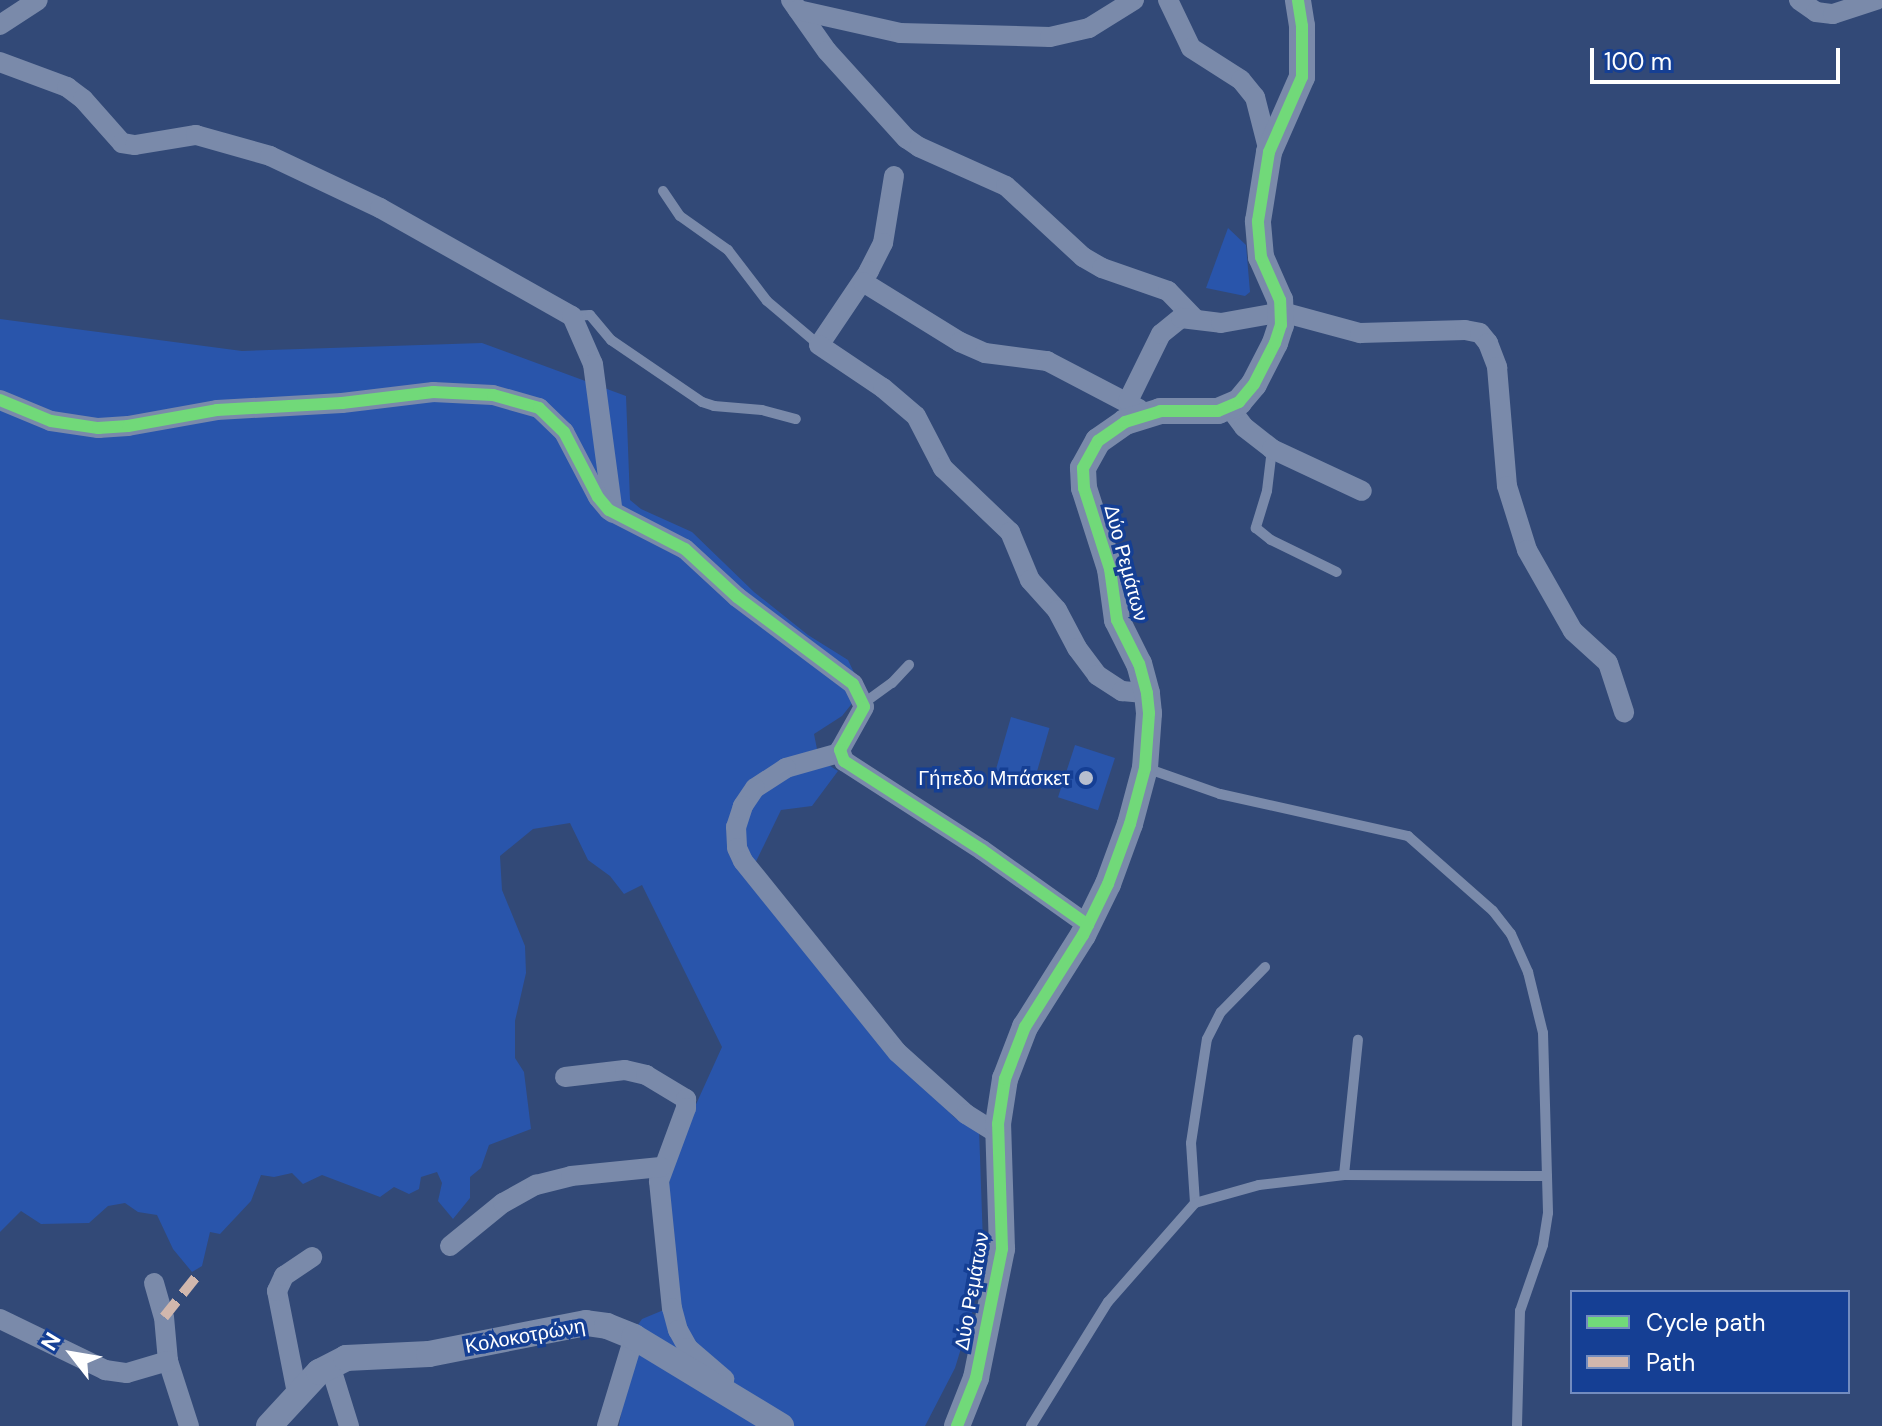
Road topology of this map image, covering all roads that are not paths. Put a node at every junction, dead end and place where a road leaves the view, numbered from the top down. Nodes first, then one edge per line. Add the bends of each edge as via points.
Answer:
1 (38, 0) edge
2 (1134, 0) edge
3 (1168, 0) edge
4 (1298, 0) edge
5 (1799, 0) edge
6 (1876, 0) edge
7 (795, 5) edge
8 (0, 25) edge
9 (0, 62) edge
10 (1269, 152) junction
11 (894, 176) dead end
12 (663, 191) dead end
13 (863, 282) junction
14 (1282, 312) junction
15 (572, 316) junction
16 (1195, 319) junction
17 (819, 345) junction
18 (0, 400) edge
19 (1229, 407) junction
20 (1137, 408) junction
21 (796, 419) dead end
22 (1272, 449) junction
23 (1362, 491) dead end
24 (613, 513) junction
25 (1337, 572) dead end
26 (909, 665) dead end
27 (1147, 693) junction
28 (864, 703) junction
29 (1624, 712) dead end
30 (839, 753) junction
31 (1145, 768) junction
32 (1088, 925) junction
33 (1265, 967) dead end
34 (1358, 1040) dead end
35 (565, 1077) dead end
36 (998, 1134) junction
37 (661, 1167) junction
38 (1344, 1175) junction
39 (1547, 1176) junction
40 (1195, 1203) junction
41 (450, 1246) dead end
42 (312, 1257) dead end
43 (154, 1283) dead end
44 (0, 1319) edge
45 (634, 1337) junction
46 (168, 1361) junction
47 (330, 1365) junction
48 (297, 1393) junction
49 (189, 1426) edge
50 (269, 1426) edge
51 (349, 1426) edge
52 (607, 1426) edge
53 (781, 1426) edge
54 (792, 1426) edge
55 (957, 1426) edge
56 (1031, 1426) edge
57 (1517, 1426) edge

1 - 8 street
2 - 7 street via 1089,28 1050,37 900,33
3 - 10 street via 1191,48 1241,80 1255,97
4 - 10 street via 1302,77
5 - 6 street via 1816,12 1833,14
7 - 16 street via 845,72 906,138 1013,191 1083,257 1168,291
9 - 15 street via 67,87 122,143 196,135 270,156 380,208
10 - 14 street via 1258,239
11 - 13 street via 883,243
12 - 17 lane via 680,216 728,250 767,301
13 - 17 street
13 - 20 street via 977,350 1047,361
14 - 16 street via 1221,323
14 - 19 street via 1278,337 1254,384
14 - 29 street via 1360,333 1465,330 1485,337 1497,367 1507,486 1527,550 1573,631 1608,663
15 - 21 lane via 590,315 611,340 702,402
15 - 24 street via 593,364
16 - 20 street via 1174,320 1161,334
17 - 27 street via 916,416 943,468 1010,532 1030,580 1057,610 1097,675 1122,691
18 - 24 street via 51,421 98,428 217,410 433,392 522,401 539,408 564,432 598,497
19 - 20 street, Δύο Ρεμάτων via 1212,412
19 - 22 street
20 - 27 street, Δύο Ρεμάτων via 1098,441 1082,475 1110,569 1117,620
22 - 23 street
22 - 25 lane via 1256,528
24 - 28 street via 703,562 737,597 838,669
26 - 28 lane
27 - 31 street, Δύο Ρεμάτων
28 - 30 street
30 - 32 street
30 - 36 street via 786,768 755,788 736,827 737,848 897,1052 966,1114
31 - 32 street, Δύο Ρεμάτων via 1120,853
31 - 39 lane via 1220,794 1408,836 1493,911 1511,934 1528,972 1543,1033
32 - 36 street, Δύο Ρεμάτων via 1019,1040 1002,1091
33 - 40 lane via 1221,1012 1207,1039 1191,1143
34 - 38 lane
35 - 37 street via 625,1070 681,1093 686,1108
36 - 55 street, Δύο Ρεμάτων via 1001,1259 976,1378
37 - 41 street via 536,1185 503,1203
37 - 54 street via 672,1308 682,1339 709,1368 784,1415
38 - 39 lane
38 - 40 lane via 1259,1185
39 - 57 lane via 1543,1245 1520,1311
40 - 56 lane via 1108,1302
42 - 48 street via 284,1276 277,1291
43 - 46 street
44 - 46 street via 105,1370 127,1373
45 - 47 street, Κολοκοτρώνη via 601,1324 576,1324 429,1354 346,1358
45 - 52 street
45 - 53 street, Κολοκοτρώνη
46 - 49 street
47 - 48 street, Κολοκοτρώνη
47 - 51 street
48 - 50 street, Κολοκοτρώνη

